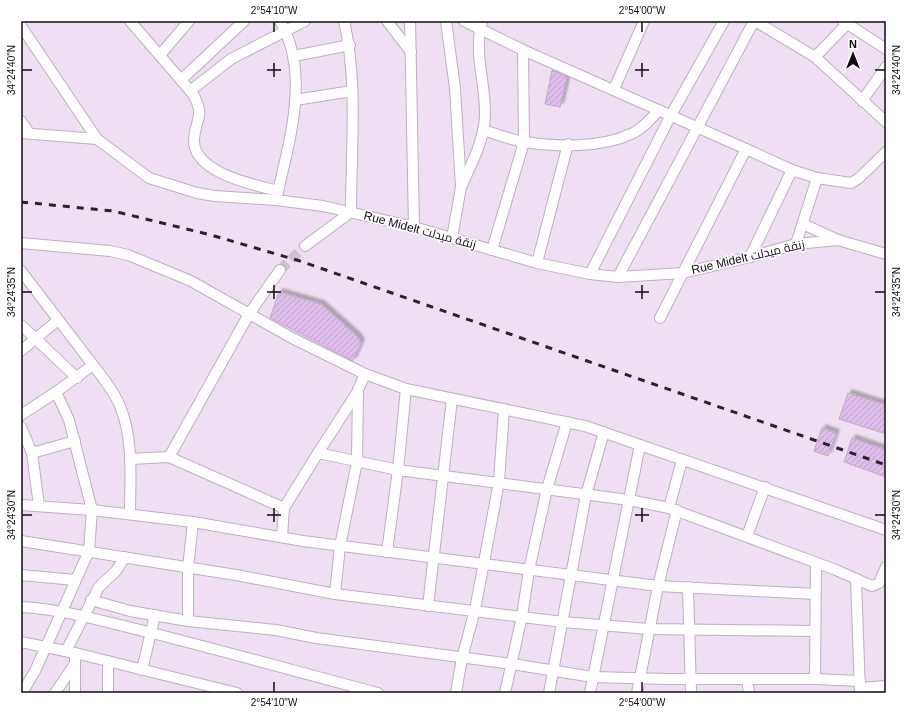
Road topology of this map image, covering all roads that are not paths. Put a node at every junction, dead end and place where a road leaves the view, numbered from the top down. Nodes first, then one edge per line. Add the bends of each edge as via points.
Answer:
1 (130, 21) edge
2 (189, 21) edge
3 (244, 21) edge
4 (280, 21) edge
5 (305, 21) edge
6 (344, 21) edge
7 (387, 21) edge
8 (410, 21) edge
9 (446, 21) edge
10 (464, 21) edge
11 (644, 21) edge
12 (724, 21) edge
13 (755, 21) edge
14 (845, 22) edge
15 (481, 25) edge
16 (21, 26) edge
17 (286, 30) junction
18 (350, 45) junction
19 (885, 47) edge
20 (523, 50) junction
21 (411, 52) junction
22 (160, 55) junction
23 (294, 56) junction
24 (815, 57) junction
25 (886, 67) edge
26 (181, 80) junction
27 (614, 89) junction
28 (190, 90) junction
29 (352, 90) junction
30 (295, 100) junction
31 (862, 101) junction
32 (659, 110) junction
33 (671, 115) junction
34 (21, 121) edge
35 (886, 122) edge
36 (698, 127) junction
37 (483, 130) junction
38 (25, 133) edge
39 (97, 138) junction
40 (524, 142) junction
41 (568, 144) junction
42 (746, 149) junction
43 (886, 152) edge
44 (792, 170) junction
45 (817, 178) junction
46 (461, 187) junction
47 (277, 196) junction
48 (351, 212) junction
49 (803, 224) junction
50 (414, 227) junction
51 (452, 238) junction
52 (838, 240) junction
53 (21, 243) edge
54 (796, 244) junction
55 (305, 246) tunnel mouth
56 (492, 250) junction
57 (886, 254) edge
58 (750, 257) junction
59 (537, 263) junction
60 (280, 270) tunnel mouth
61 (21, 271) edge
62 (683, 273) junction
63 (590, 274) junction
64 (618, 277) junction
65 (249, 314) junction
66 (660, 318) dead end
67 (58, 320) junction
68 (21, 325) edge
69 (36, 340) junction
70 (21, 351) edge
71 (93, 365) junction
72 (365, 374) junction
73 (77, 378) junction
74 (406, 389) junction
75 (358, 390) junction
76 (56, 392) junction
77 (452, 399) junction
78 (504, 409) junction
79 (21, 415) edge
80 (567, 422) junction
81 (21, 427) edge
82 (604, 432) junction
83 (24, 438) edge
84 (75, 441) junction
85 (640, 445) junction
86 (32, 453) junction
87 (318, 453) junction
88 (169, 457) junction
89 (130, 459) junction
90 (682, 460) junction
91 (357, 462) junction
92 (398, 470) junction
93 (444, 475) junction
94 (499, 482) junction
95 (765, 487) junction
96 (547, 489) junction
97 (586, 495) junction
98 (629, 500) junction
99 (21, 505) edge
100 (40, 506) junction
101 (284, 508) junction
102 (673, 509) junction
103 (92, 510) junction
104 (130, 514) junction
105 (193, 522) junction
106 (886, 530) edge
107 (747, 536) junction
108 (282, 537) junction
109 (21, 541) edge
110 (340, 546) junction
111 (89, 551) junction
112 (387, 552) junction
113 (125, 557) junction
114 (435, 559) junction
115 (482, 563) junction
116 (816, 564) junction
117 (188, 568) junction
118 (529, 570) junction
119 (885, 574) edge
120 (21, 575) edge
121 (570, 576) junction
122 (856, 579) junction
123 (75, 580) junction
124 (612, 580) junction
125 (658, 586) junction
126 (688, 587) junction
127 (334, 594) junction
128 (815, 594) junction
129 (92, 600) junction
130 (428, 606) junction
131 (21, 607) edge
132 (475, 610) junction
133 (60, 612) junction
134 (155, 615) junction
135 (83, 616) junction
136 (522, 616) junction
137 (188, 621) junction
138 (563, 622) junction
139 (602, 625) junction
140 (649, 628) junction
141 (688, 630) junction
142 (815, 631) junction
143 (151, 633) junction
144 (21, 642) edge
145 (45, 646) junction
146 (71, 652) junction
147 (462, 658) junction
148 (108, 661) junction
149 (512, 664) junction
150 (75, 665) junction
151 (142, 670) junction
152 (553, 671) junction
153 (593, 677) junction
154 (640, 679) junction
155 (691, 679) junction
156 (747, 679) junction
157 (815, 679) junction
158 (886, 686) edge
159 (860, 687) edge
160 (197, 688) edge
161 (22, 693) edge
162 (55, 693) edge
163 (75, 693) edge
164 (108, 693) edge
165 (237, 693) edge
166 (378, 693) edge
167 (456, 693) edge
168 (506, 693) edge
169 (549, 693) edge
170 (590, 693) edge
171 (637, 693) edge
172 (691, 693) edge
173 (749, 693) edge

1 - 22 street
2 - 22 street
3 - 26 street
4 - 17 street
5 - 17 street
6 - 18 street
7 - 21 street
8 - 21 street
9 - 46 street
10 - 15 street
11 - 27 street
12 - 33 street
13 - 24 street
13 - 36 street
14 - 19 street
14 - 24 street
15 - 20 street
15 - 37 street via 479,65 485,114
16 - 39 street, Rue Midelt زنقة ميدلت
17 - 23 street
17 - 28 street via 231,60
18 - 23 street
18 - 29 street
20 - 27 street
20 - 40 street
21 - 50 street
22 - 26 street
23 - 30 street
24 - 31 street
25 - 31 street
26 - 28 street
27 - 32 street
28 - 47 street via 199,105 200,118 194,144 202,158 209,166 224,175
29 - 30 street
29 - 48 street
30 - 47 street
31 - 35 street
32 - 33 street
32 - 41 street via 633,134 590,145
33 - 36 street
33 - 63 street
34 - 38 street
36 - 42 street
36 - 64 street
37 - 40 street
37 - 46 street via 475,157
38 - 39 street
39 - 47 street, Rue Midelt زنقة ميدلت via 136,170 161,183 215,196
40 - 41 street
40 - 56 street
41 - 59 street
42 - 44 street
42 - 62 street
43 - 45 street via 858,180 851,182
44 - 45 street
44 - 58 street
45 - 49 street
46 - 51 street
47 - 48 street, Rue Midelt زنقة ميدلت
48 - 50 street, Rue Midelt زنقة ميدلت
48 - 55 street
49 - 52 street
49 - 54 street
50 - 51 street, Rue Midelt زنقة ميدلت
51 - 56 street, Rue Midelt زنقة ميدلت
52 - 54 street, Rue Midelt زنقة ميدلت
52 - 57 street, Rue Midelt زنقة ميدلت
53 - 65 street via 128,255 190,281
54 - 58 street, Rue Midelt زنقة ميدلت
56 - 59 street, Rue Midelt زنقة ميدلت
58 - 62 street, Rue Midelt زنقة ميدلت
59 - 63 street, Rue Midelt زنقة ميدلت
60 - 65 street
61 - 67 street
62 - 64 street, Rue Midelt زنقة ميدلت
62 - 66 street
63 - 64 street, Rue Midelt زنقة ميدلت
65 - 72 street
65 - 88 street
67 - 69 street
67 - 71 street
68 - 69 street
69 - 70 street
69 - 73 street
71 - 73 street
71 - 89 street via 121,408
72 - 74 street
72 - 75 street
73 - 76 street
74 - 77 street
74 - 92 street
75 - 87 street
75 - 91 street
76 - 79 street
76 - 84 street
77 - 78 street
77 - 93 street
78 - 80 street
78 - 94 street
80 - 82 street
80 - 96 street
81 - 83 street
82 - 85 street
82 - 97 street
83 - 86 street
84 - 86 street
84 - 103 street
85 - 90 street
85 - 98 street
86 - 100 street
87 - 91 street
87 - 101 street
88 - 89 street
88 - 101 street
89 - 104 street
90 - 95 street
90 - 102 street
91 - 92 street
91 - 110 street
92 - 93 street
92 - 112 street
93 - 94 street
93 - 114 street
94 - 96 street
94 - 115 street
95 - 106 street
95 - 107 street
96 - 97 street
96 - 118 street
97 - 98 street
97 - 121 street
98 - 102 street
98 - 124 street
99 - 100 street
100 - 103 street
101 - 108 street
102 - 107 street
102 - 125 street
103 - 104 street
103 - 111 street
104 - 105 street
105 - 108 street
105 - 117 street
107 - 116 street
108 - 110 street
109 - 111 street
110 - 112 street
110 - 127 street
111 - 113 street
111 - 123 street
112 - 114 street
113 - 117 street
113 - 129 street via 113,574 102,583
114 - 115 street
114 - 130 street
115 - 118 street
115 - 132 street
116 - 122 street
116 - 128 street
117 - 127 street
117 - 137 street
118 - 121 street
118 - 136 street
119 - 122 street via 876,586
120 - 123 street
121 - 124 street
121 - 138 street
122 - 159 street
123 - 133 street
124 - 125 street
124 - 139 street
125 - 126 street
125 - 140 street
126 - 128 street
126 - 141 street
127 - 130 street
128 - 142 street
129 - 134 street
129 - 135 street
130 - 132 street
131 - 133 street
132 - 136 street
132 - 147 street
133 - 135 street
133 - 145 street
134 - 137 street
134 - 143 street
135 - 143 street
135 - 146 street
136 - 138 street
136 - 149 street
137 - 147 street via 276,630
138 - 139 street
138 - 152 street
139 - 140 street
139 - 153 street
140 - 141 street
140 - 154 street
141 - 142 street
141 - 155 street
142 - 157 street
143 - 151 street
143 - 166 street
144 - 145 street
145 - 146 street
145 - 161 street via 35,671
146 - 148 street
146 - 150 street
147 - 149 street
147 - 167 street
148 - 151 street
148 - 164 street
149 - 152 street
149 - 168 street
150 - 162 street
150 - 163 street
151 - 160 street
152 - 153 street
152 - 169 street
153 - 154 street
153 - 170 street
154 - 155 street
154 - 171 street
155 - 156 street
155 - 172 street
156 - 157 street
156 - 173 street
157 - 159 street
158 - 159 street
160 - 165 street

